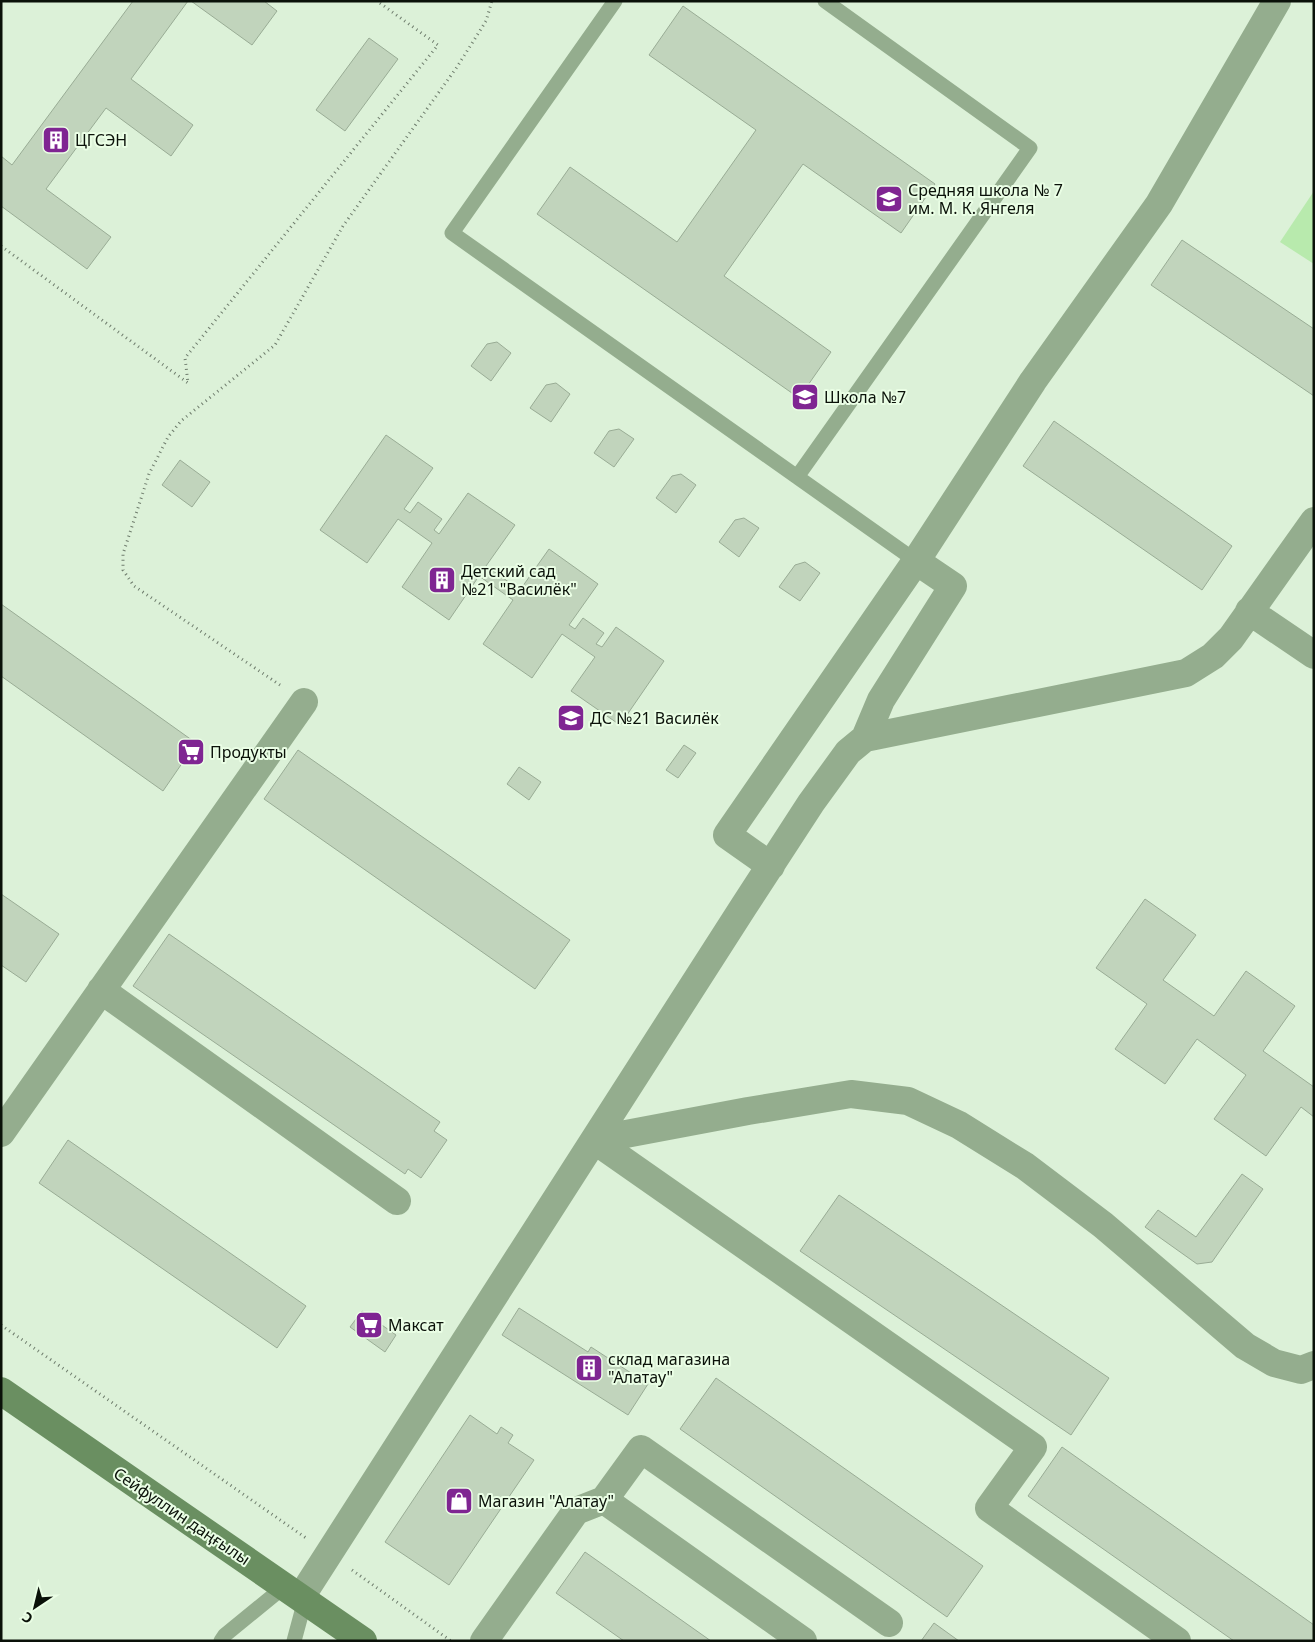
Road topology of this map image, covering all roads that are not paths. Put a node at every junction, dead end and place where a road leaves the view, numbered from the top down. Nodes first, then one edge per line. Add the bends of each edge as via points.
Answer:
1 (615, 1) edge
2 (825, 1) edge
3 (1276, 1) edge
4 (796, 477) junction
5 (1314, 521) edge
6 (916, 561) junction
7 (1249, 611) junction
8 (1314, 655) edge
9 (304, 702) road end
10 (865, 738) junction
11 (771, 866) junction
12 (101, 990) junction
13 (1, 1133) edge
14 (594, 1140) junction
15 (397, 1201) dead end
16 (1314, 1365) edge
17 (1, 1391) edge
18 (604, 1500) junction
19 (297, 1595) junction
20 (889, 1623) dead end
21 (221, 1641) edge
22 (294, 1641) edge
23 (363, 1641) edge
24 (484, 1641) edge
25 (802, 1641) edge
26 (1177, 1641) edge

1 - 4 lane via 452,233
2 - 4 lane via 1030,148
3 - 6 street via 1159,204 1033,381
4 - 6 lane
5 - 7 street
6 - 10 street via 953,586 881,700
6 - 11 street via 726,835
7 - 8 street
7 - 10 street via 1231,638 1213,656 1186,673
9 - 12 street
10 - 11 street via 848,752
11 - 14 street
12 - 13 street
12 - 15 street
14 - 16 street via 851,1094 908,1101 959,1125 1025,1166 1103,1225 1245,1346 1274,1363 1301,1370
14 - 19 street via 329,1554
14 - 26 street via 1033,1448 989,1508
17 - 19 street, Сейфуллин даңғылы
18 - 20 street via 641,1449
18 - 24 street via 576,1511
18 - 25 street
19 - 21 lane via 225,1635
19 - 22 lane
19 - 23 street, Сейфуллин даңғылы

